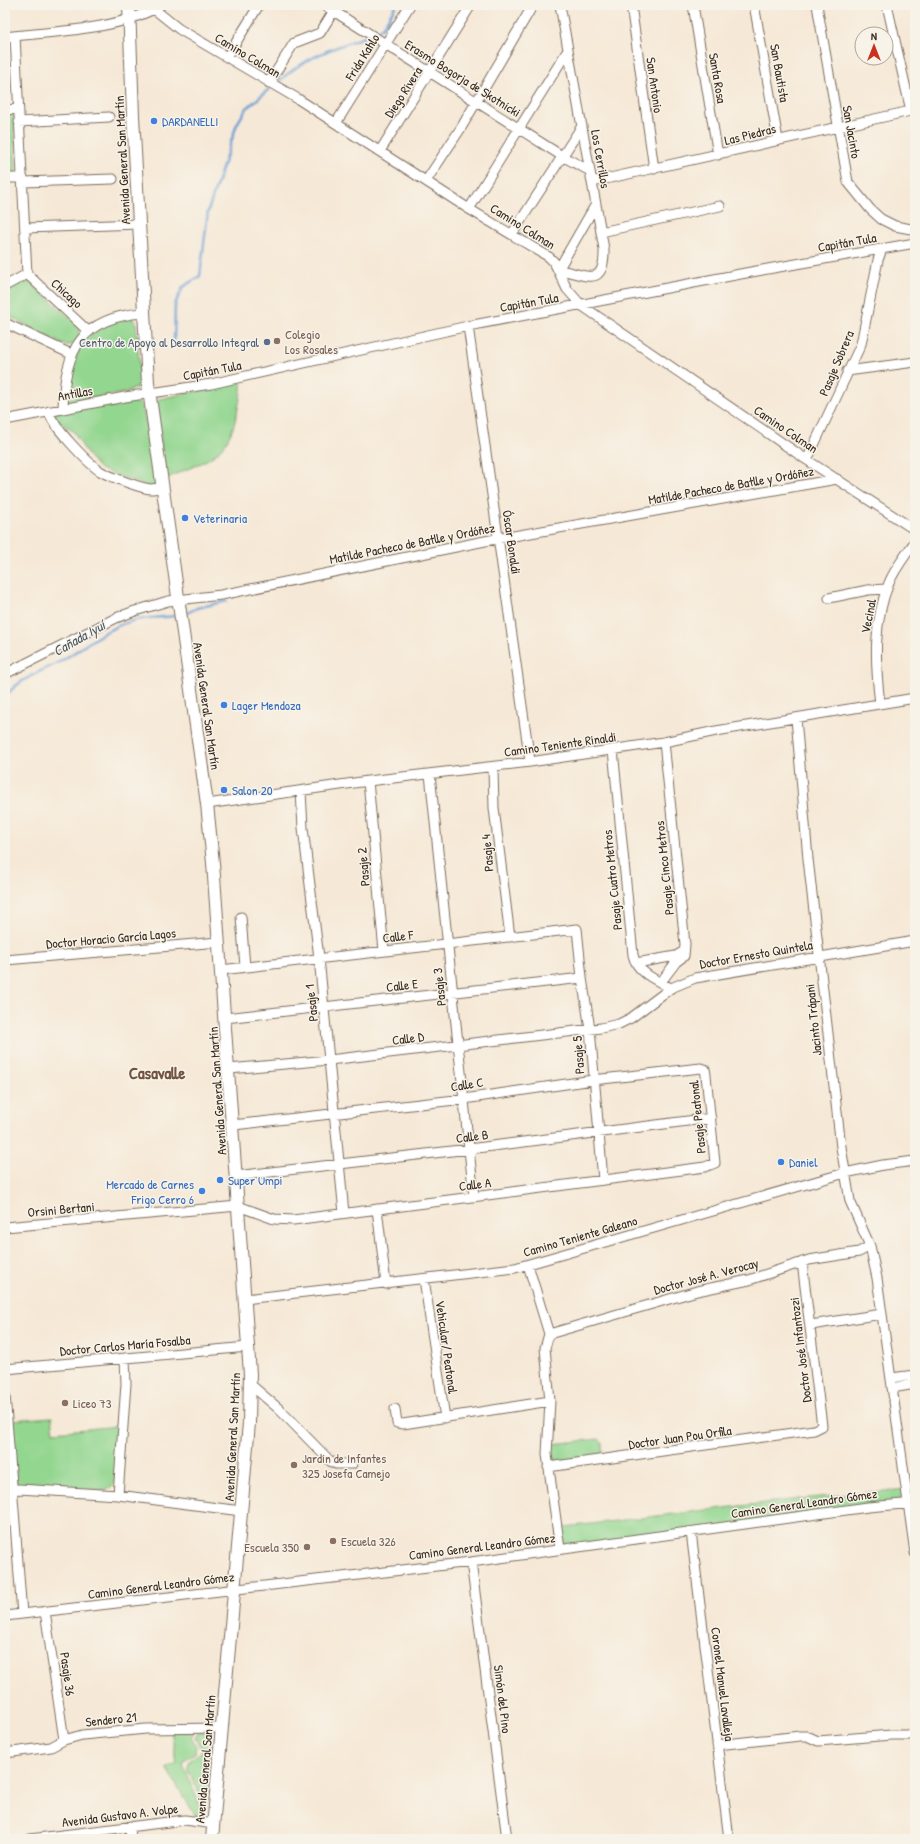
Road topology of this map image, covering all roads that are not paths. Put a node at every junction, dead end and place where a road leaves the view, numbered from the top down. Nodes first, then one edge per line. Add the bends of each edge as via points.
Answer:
1 (129, 5) edge
2 (259, 5) edge
3 (324, 5) edge
4 (410, 5) edge
5 (471, 5) edge
6 (533, 5) edge
7 (560, 5) edge
8 (630, 5) edge
9 (693, 5) edge
10 (817, 5) edge
11 (887, 5) edge
12 (158, 7) edge
13 (755, 10) dead end
14 (333, 12) junction
15 (129, 20) junction
16 (15, 36) junction
17 (5, 37) edge
18 (386, 44) junction
19 (568, 50) junction
20 (227, 57) junction
21 (430, 73) junction
22 (269, 82) junction
23 (476, 102) junction
24 (18, 109) junction
25 (5, 110) edge
26 (913, 110) edge
27 (109, 117) dead end
28 (19, 122) junction
29 (336, 124) junction
30 (582, 126) junction
31 (838, 127) junction
32 (520, 130) junction
33 (778, 140) junction
34 (380, 151) junction
35 (718, 155) junction
36 (562, 156) junction
37 (654, 169) junction
38 (590, 171) junction
39 (5, 178) edge
40 (112, 179) dead end
41 (23, 180) junction
42 (426, 181) junction
43 (592, 182) junction
44 (596, 204) junction
45 (720, 206) dead end
46 (470, 209) junction
47 (139, 224) junction
48 (26, 228) junction
49 (911, 229) dead end
50 (601, 232) junction
51 (512, 234) junction
52 (915, 243) edge
53 (882, 249) junction
54 (558, 270) junction
55 (27, 274) junction
56 (5, 286) edge
57 (581, 305) junction
58 (143, 313) junction
59 (5, 323) edge
60 (468, 326) junction
61 (89, 332) junction
62 (71, 354) junction
63 (915, 362) edge
64 (847, 371) junction
65 (149, 394) junction
66 (63, 409) junction
67 (49, 411) junction
68 (5, 420) edge
69 (807, 460) junction
70 (837, 479) junction
71 (162, 488) junction
72 (915, 530) edge
73 (499, 539) junction
74 (915, 541) edge
75 (887, 589) junction
76 (829, 598) dead end
77 (178, 600) junction
78 (5, 674) edge
79 (915, 698) edge
80 (880, 704) junction
81 (796, 718) junction
82 (664, 742) junction
83 (613, 750) junction
84 (530, 762) junction
85 (493, 767) junction
86 (430, 774) junction
87 (368, 781) junction
88 (301, 791) junction
89 (207, 804) junction
90 (241, 917) dead end
91 (577, 929) joint
92 (510, 937) junction
93 (915, 941) edge
94 (219, 942) junction
95 (447, 944) junction
96 (384, 951) junction
97 (685, 951) junction
98 (819, 956) junction
99 (319, 958) junction
100 (5, 960) edge
101 (636, 963) junction
102 (245, 967) junction
103 (221, 970) junction
104 (582, 978) junction
105 (661, 982) junction
106 (671, 988) junction
107 (453, 992) junction
108 (324, 1007) junction
109 (225, 1018) junction
110 (590, 1029) junction
111 (458, 1045) junction
112 (329, 1060) junction
113 (229, 1068) junction
114 (705, 1069) joint
115 (593, 1080) junction
116 (464, 1099) junction
117 (334, 1114) junction
118 (711, 1118) junction
119 (233, 1125) junction
120 (599, 1132) junction
121 (469, 1149) junction
122 (915, 1161) edge
123 (715, 1163) joint
124 (339, 1164) junction
125 (845, 1173) junction
126 (236, 1176) junction
127 (603, 1180) junction
128 (474, 1197) junction
129 (238, 1206) junction
130 (377, 1209) junction
131 (344, 1213) junction
132 (5, 1227) edge
133 (870, 1246) junction
134 (802, 1262) junction
135 (528, 1265) junction
136 (424, 1279) junction
137 (386, 1284) junction
138 (245, 1299) junction
139 (882, 1314) junction
140 (811, 1325) junction
141 (549, 1334) junction
142 (248, 1347) junction
143 (125, 1358) junction
144 (5, 1369) edge
145 (915, 1375) edge
146 (891, 1378) junction
147 (915, 1384) edge
148 (251, 1385) junction
149 (892, 1388) junction
150 (5, 1394) edge
151 (550, 1402) junction
152 (395, 1409) dead end
153 (445, 1418) junction
154 (814, 1430) joint
155 (352, 1464) dead end
156 (548, 1467) junction
157 (8, 1490) edge
158 (118, 1495) junction
159 (912, 1503) edge
160 (241, 1511) junction
161 (691, 1532) junction
162 (560, 1549) junction
163 (915, 1553) edge
164 (471, 1562) junction
165 (234, 1589) junction
166 (45, 1611) junction
167 (22, 1614) junction
168 (5, 1616) edge
169 (222, 1728) junction
170 (915, 1735) edge
171 (64, 1740) junction
172 (718, 1745) junction
173 (5, 1753) edge
174 (214, 1824) junction
175 (130, 1826) junction
176 (79, 1836) edge
177 (30, 1839) edge
178 (131, 1839) edge
179 (212, 1839) edge
180 (507, 1839) edge
181 (729, 1839) edge

1 - 15 main road, Avenida General San Martín
2 - 20 street
3 - 14 street, Erasmo Bogorja de Skotnicki
4 - 18 street, Frida Kahlo
5 - 21 street, Diego Rivera
6 - 23 street
7 - 19 street, Los Cerrillos
8 - 37 street, San Antonio
9 - 35 street, Santa Rosa
10 - 31 street, San Jacinto
11 - 26 street
12 - 15 street
12 - 20 street, Camino Colman via 179,29
13 - 33 street, San Bautista
14 - 18 street, Erasmo Bogorja de Skotnicki
14 - 22 street via 320,33 294,43
15 - 16 street
15 - 47 main road, Avenida General San Martín
16 - 17 street
16 - 24 street
18 - 21 street, Erasmo Bogorja de Skotnicki
18 - 29 street, Frida Kahlo
19 - 30 street, Los Cerrillos
19 - 32 street
20 - 22 street, Camino Colman
21 - 23 street, Erasmo Bogorja de Skotnicki
21 - 34 street, Diego Rivera
22 - 29 street, Camino Colman
23 - 32 street, Erasmo Bogorja de Skotnicki
23 - 42 street
24 - 25 street
24 - 28 street
26 - 31 street, Las Piedras
27 - 28 street
28 - 41 street
29 - 34 street, Camino Colman
30 - 36 street
30 - 38 street, Los Cerrillos
31 - 33 street, Las Piedras
31 - 49 street, San Jacinto via 848,182 881,219 895,226
32 - 36 street, Erasmo Bogorja de Skotnicki
32 - 46 street
33 - 35 street, Las Piedras
34 - 42 street, Camino Colman
35 - 37 street, Las Piedras
36 - 38 street, Erasmo Bogorja de Skotnicki
36 - 51 street
37 - 43 street, Las Piedras
38 - 43 street, Los Cerrillos
39 - 41 street
40 - 41 street
41 - 48 street
42 - 46 street, Camino Colman
43 - 44 street, Los Cerrillos
44 - 50 street, Los Cerrillos
44 - 54 street
45 - 50 street
46 - 51 street, Camino Colman
47 - 48 street
47 - 58 main road, Avenida General San Martín
48 - 55 street
50 - 54 street, Los Cerrillos via 605,258 598,275 584,277
51 - 54 street, Camino Colman via 549,257
52 - 53 street, Capitán Tula
53 - 57 street, Capitán Tula
53 - 64 street, Pasaje Sobrera via 861,344
54 - 57 street, Camino Colman via 567,289
55 - 56 street
55 - 61 street, Chicago
57 - 60 street, Capitán Tula
57 - 69 street, Camino Colman
58 - 61 street via 120,315 102,322
58 - 65 main road, Avenida General San Martín
59 - 62 street
60 - 65 street, Capitán Tula via 227,381
60 - 73 street, Óscar Bonaldi
61 - 62 street
62 - 66 street via 64,380
63 - 64 street
64 - 69 street, Pasaje Sobrera
65 - 66 street, Antillas
65 - 71 main road, Avenida General San Martín
66 - 67 street, Antillas
67 - 68 street, Antillas
67 - 71 street via 50,419 74,447 101,472 148,489
69 - 70 street, Camino Colman
70 - 72 street, Camino Colman
70 - 73 street, Matilde Pacheco de Batlle y Ordóñez
71 - 77 main road, Avenida General San Martín
73 - 77 street, Matilde Pacheco de Batlle y Ordóñez via 221,595
73 - 84 street, Óscar Bonaldi
74 - 75 street, Vecinal
75 - 76 street
75 - 80 street, Vecinal via 880,613 875,652
77 - 78 street, Matilde Pacheco de Batlle y Ordóñez via 120,616
77 - 89 main road, Avenida General San Martín
79 - 80 street, Camino Teniente Rinaldi
80 - 81 street, Camino Teniente Rinaldi
81 - 82 street, Camino Teniente Rinaldi
81 - 98 street, Jacinto Trápani
82 - 83 street, Camino Teniente Rinaldi
82 - 97 street, Pasaje Cinco Metros
83 - 84 street, Camino Teniente Rinaldi
83 - 101 street, Pasaje Cuatro Metros via 632,955
84 - 85 street, Camino Teniente Rinaldi
85 - 86 street, Camino Teniente Rinaldi
85 - 92 street, Pasaje 4 via 494,808
86 - 87 street, Camino Teniente Rinaldi
86 - 95 street, Pasaje 3
87 - 88 street, Camino Teniente Rinaldi
87 - 96 street, Pasaje 2
88 - 89 street, Camino Teniente Rinaldi
88 - 99 street, Pasaje 1
89 - 94 main road, Avenida General San Martín
90 - 102 street
91 - 92 street, Calle F
91 - 104 street, Pasaje 5
92 - 95 street, Calle F
93 - 98 street, Doctor Ernesto Quintela
94 - 100 street, Doctor Horacio García Lagos
94 - 103 main road, Avenida General San Martín
95 - 96 street, Calle F
95 - 107 street, Pasaje 3
96 - 99 street, Calle F
97 - 101 street via 676,956
97 - 105 street via 684,956 676,962
98 - 106 street, Doctor Ernesto Quintela via 707,974
98 - 125 street, Jacinto Trápani
99 - 102 street, Calle F
99 - 108 street, Pasaje 1
101 - 105 street via 644,973
102 - 103 street, Calle F
103 - 109 main road, Avenida General San Martín
104 - 107 street, Calle E
104 - 110 street, Pasaje 5
105 - 106 street
106 - 110 street, Doctor Ernesto Quintela via 631,1018 619,1024
107 - 108 street, Calle E
107 - 111 street, Pasaje 3
108 - 109 street, Calle E
108 - 112 street, Pasaje 1
109 - 113 main road, Avenida General San Martín
110 - 111 street, Calle D
110 - 115 street, Pasaje 5
111 - 112 street, Calle D
111 - 116 street, Pasaje 3
112 - 113 street, Calle D
112 - 117 street, Pasaje 1
113 - 119 main road, Avenida General San Martín
114 - 115 street, Calle C
114 - 118 street, Pasaje Peatonal
115 - 116 street, Calle C
115 - 120 street, Pasaje 5
116 - 117 street, Calle C
116 - 121 street, Pasaje 3
117 - 119 street, Calle C
117 - 124 street, Pasaje 1
118 - 120 street, Calle B
118 - 123 street, Pasaje Peatonal
119 - 126 main road, Avenida General San Martín
120 - 121 street, Calle B
120 - 127 street, Pasaje 5
121 - 124 street, Calle B
121 - 128 street, Pasaje 3
122 - 125 street, Camino Teniente Galeano
123 - 127 street, Calle A via 705,1167
124 - 126 street, Calle B
124 - 131 street, Pasaje 1
125 - 133 street, Jacinto Trápani via 850,1201
125 - 135 street, Camino Teniente Galeano
126 - 129 main road, Avenida General San Martín
127 - 128 street, Calle A
128 - 130 street, Calle A
129 - 131 street, Calle A via 279,1220
129 - 132 street, Orsini Bertani
129 - 138 main road, Avenida General San Martín
130 - 131 street, Calle A
130 - 137 street
133 - 134 street, Doctor José A. Verocay via 859,1252
133 - 139 street, Jacinto Trápani
134 - 140 street, Doctor José Infantozzi
134 - 141 street, Doctor José A. Verocay via 749,1280 697,1291
135 - 136 street, Camino Teniente Galeano
135 - 141 street
136 - 137 street, Camino Teniente Galeano
136 - 153 street, Vehicular/ Peatonal
137 - 138 street, Camino Teniente Galeano
138 - 142 main road, Avenida General San Martín
139 - 140 street
139 - 146 street, Jacinto Trápani
140 - 154 street, Doctor José Infantozzi via 822,1426
141 - 151 street via 545,1348
142 - 143 street, Doctor Carlos María Fosalba
142 - 148 main road, Avenida General San Martín
143 - 144 street, Doctor Carlos María Fosalba
143 - 158 street via 126,1384
145 - 146 street
146 - 149 street, Jacinto Trápani
147 - 149 street
148 - 155 street via 279,1409 330,1461 336,1464
148 - 160 main road, Avenida General San Martín
149 - 159 street, Jacinto Trápani
150 - 157 street
151 - 153 street
151 - 156 street
152 - 153 street via 397,1423
154 - 156 street, Doctor Juan Pou Orfila
156 - 162 street
157 - 158 street
157 - 167 street
158 - 160 street
159 - 161 street, Camino General Leandro Gómez
159 - 163 street, Jacinto Trápani
160 - 165 main road, Avenida General San Martín
161 - 162 street, Camino General Leandro Gómez
161 - 172 street, Coronel Manuel Lavalleja
162 - 164 street, Camino General Leandro Gómez
164 - 165 street, Camino General Leandro Gómez
164 - 180 street, Simón del Pino
165 - 166 street, Camino General Leandro Gómez
165 - 169 main road, Avenida General San Martín
166 - 167 street, Camino General Leandro Gómez
166 - 171 street, Pasaje 36
167 - 168 street, Camino General Leandro Gómez
169 - 171 street, Sendero 21 via 146,1729 82,1735
169 - 174 main road, Avenida General San Martín
170 - 172 street via 818,1741 800,1736
171 - 173 street, Sendero 21 via 51,1747
172 - 181 street, Coronel Manuel Lavalleja
174 - 175 street, Avenida Gustavo A. Volpe via 185,1820
174 - 179 main road, Avenida General San Martín
175 - 176 street, Avenida Gustavo A. Volpe
175 - 178 street
176 - 177 street, Avenida Gustavo A. Volpe

